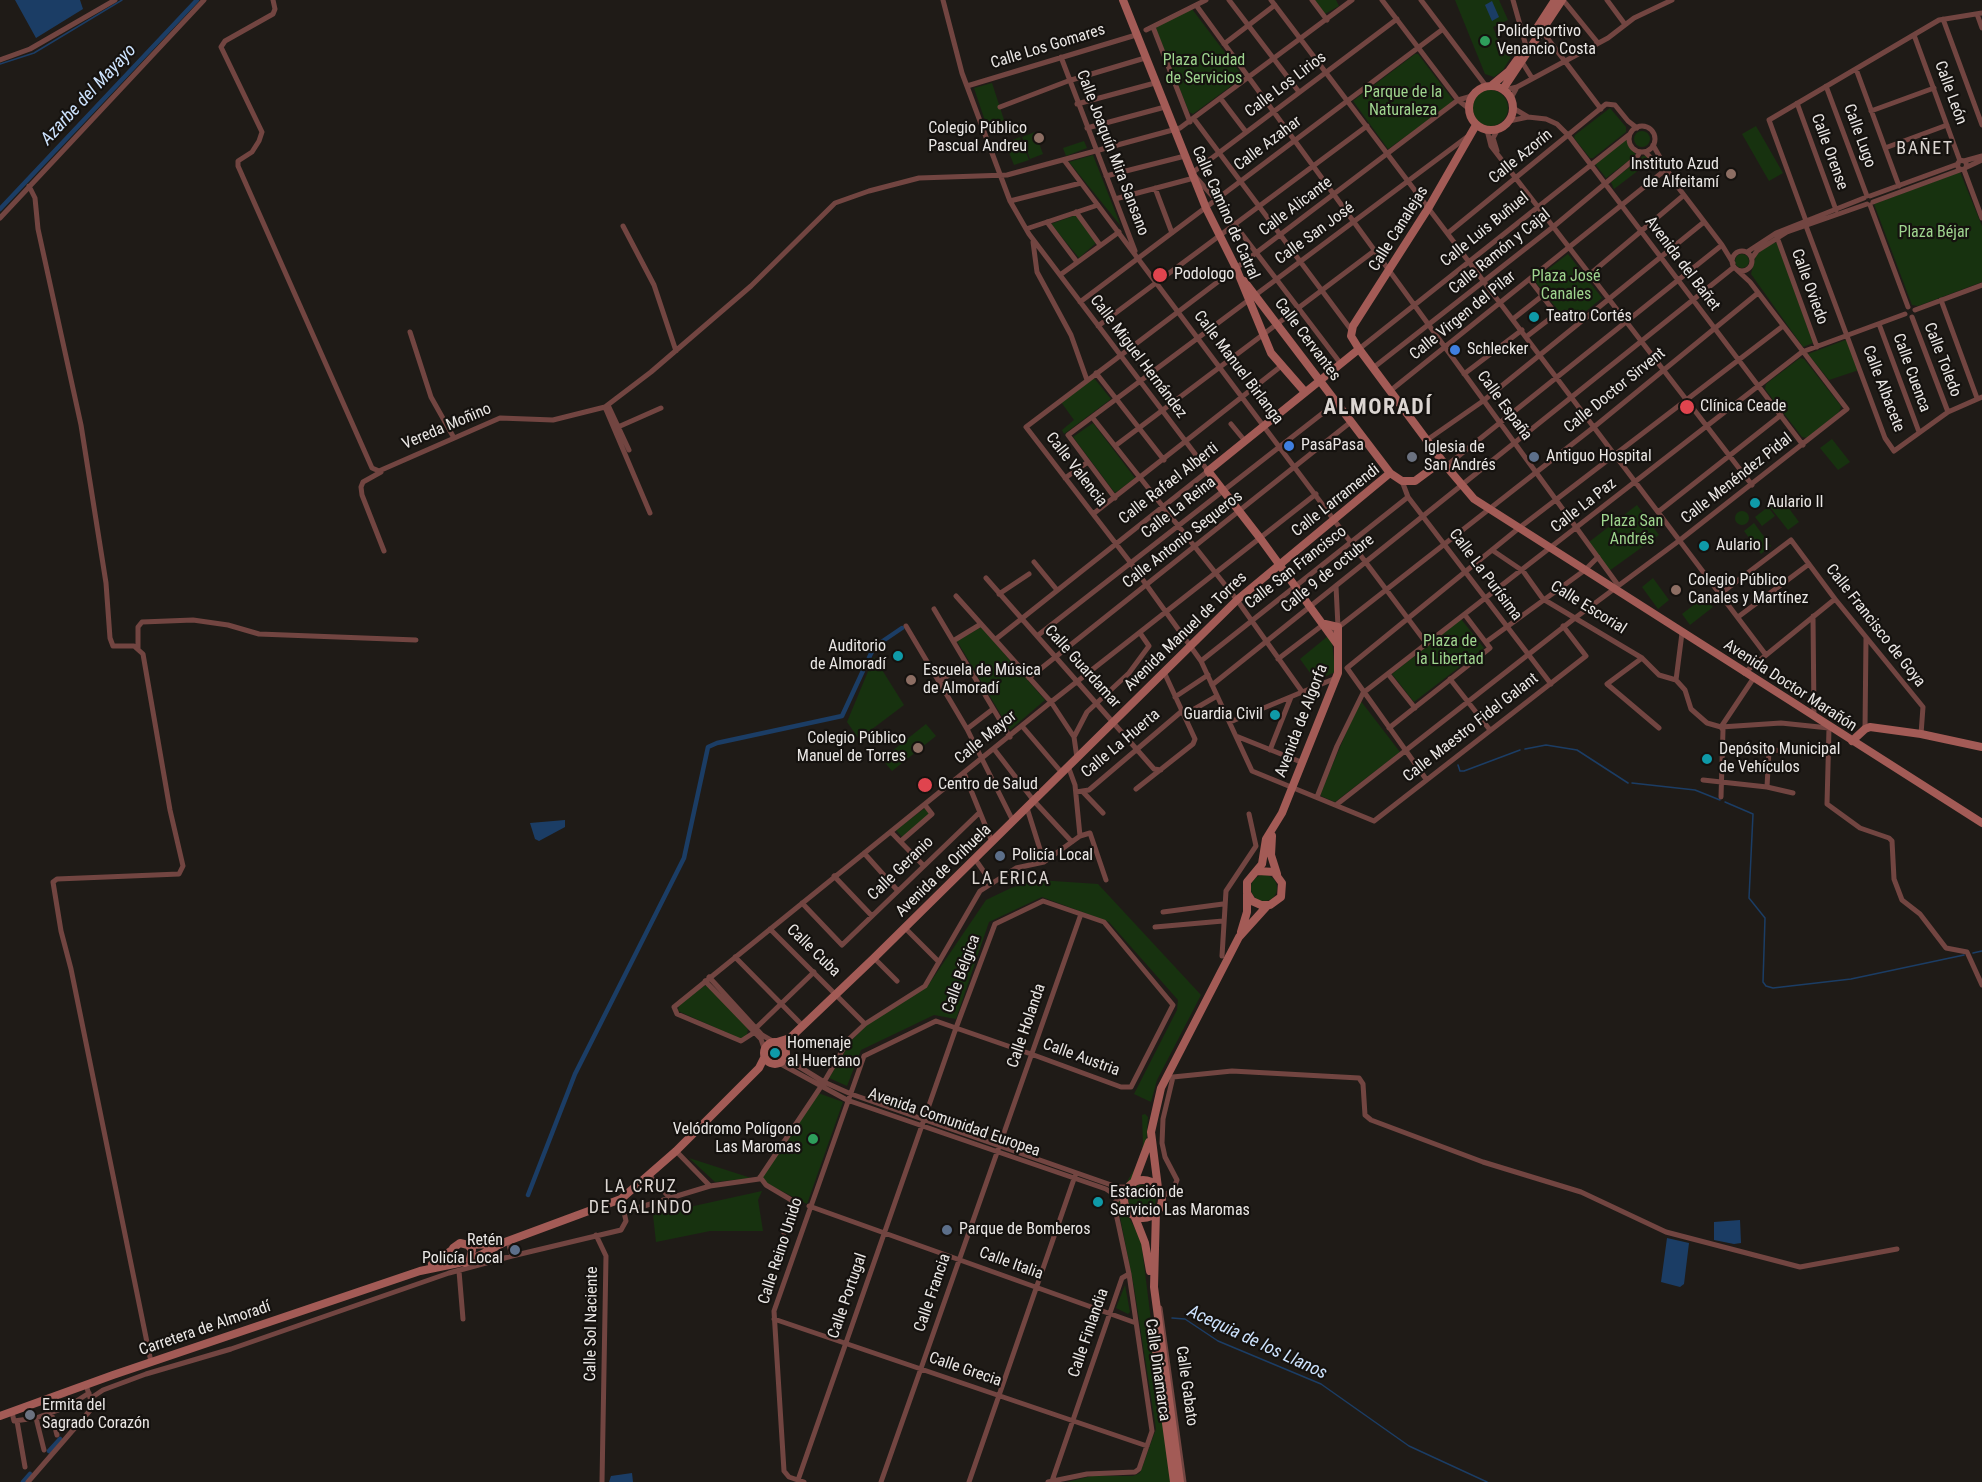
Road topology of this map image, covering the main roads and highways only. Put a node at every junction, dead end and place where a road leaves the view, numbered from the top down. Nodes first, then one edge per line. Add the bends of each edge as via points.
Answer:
1 (1123, 0) edge
2 (1562, 0) edge
3 (1553, 1) edge
4 (1489, 86) junction
5 (1504, 90) junction
6 (1482, 128) junction
7 (1237, 270) joint
8 (1252, 298) junction
9 (1352, 331) joint
10 (1359, 349) junction
11 (1321, 380) junction
12 (1305, 392) junction
13 (1444, 463) junction
14 (1208, 471) joint
15 (1390, 473) junction
16 (1279, 563) junction
17 (1324, 624) junction
18 (1337, 644) junction
19 (1114, 721) joint
20 (1852, 741) junction
21 (1982, 747) edge
22 (1982, 824) edge
23 (1274, 826) junction
24 (1256, 872) junction
25 (1277, 874) junction
26 (1247, 893) junction
27 (1267, 906) junction
28 (1239, 937) junction
29 (790, 1038) junction
30 (775, 1042) junction
31 (786, 1052) junction
32 (771, 1062) junction
33 (1151, 1132) junction
34 (1131, 1184) junction
35 (1158, 1188) junction
36 (1156, 1211) junction
37 (1134, 1215) junction
38 (507, 1242) junction
39 (468, 1245) junction
40 (452, 1250) junction
41 (470, 1259) junction
42 (459, 1267) junction
43 (420, 1271) junction
44 (0, 1416) edge
45 (1174, 1482) edge
46 (1182, 1482) edge

1 - 7 main road, Calle Camino de Catral via 1206,208
2 - 5 main road
3 - 4 main road via 1509,71
4 - 5 main road
4 - 6 main road via 1472,96 1468,108
5 - 6 main road via 1513,108 1509,121 1498,129
6 - 9 main road, Calle Canalejas via 1470,138
7 - 8 main road, Calle Cervantes
8 - 11 main road, Calle Cervantes via 1278,324
8 - 12 main road, Calle Camino de Catral via 1273,359
9 - 10 main road, Avenida Doctor Marañón
10 - 11 main road, Calle Rafael Alberti
10 - 13 main road, Avenida Doctor Marañón
11 - 12 main road, Calle Rafael Alberti
11 - 15 main road, Calle Cervantes
12 - 14 main road, Calle Rafael Alberti
13 - 15 main road, Calle Larramendi via 1414,481 1402,481
13 - 20 main road, Avenida Doctor Marañón via 1474,499
14 - 16 main road, Calle Miguel Hernández
15 - 16 main road, Calle Larramendi
16 - 17 main road, Calle Miguel Hernández
16 - 19 main road, Avenida Manuel de Torres
17 - 18 main road, Calle Miguel Hernández
17 - 18 main road, Avenida de Algorfa via 1338,627
18 - 23 main road, Avenida de Algorfa via 1343,668
19 - 29 main road, Avenida de Orihuela
20 - 21 main road via 1865,729 1921,734
20 - 22 main road, Avenida Doctor Marañón
23 - 24 main road, Avenida de Algorfa via 1266,839 1264,860
23 - 25 main road, Avenida de Algorfa via 1270,850
24 - 25 main road
24 - 26 main road via 1247,882
25 - 27 main road via 1282,894
26 - 27 main road via 1255,903
26 - 28 main road via 1247,912
27 - 28 main road
28 - 33 main road via 1165,1078
29 - 30 main road, Avenida de Orihuela
29 - 31 main road, Avenida de Orihuela
30 - 31 main road
30 - 32 main road, Avenida de Orihuela via 764,1048
31 - 32 main road, Avenida de Orihuela
32 - 38 main road via 759,1068 650,1176 621,1199
33 - 34 main road via 1143,1164
33 - 35 main road
34 - 35 main road via 1147,1181
34 - 37 main road via 1122,1198
35 - 36 main road via 1161,1197
36 - 37 main road via 1143,1217
36 - 46 main road via 1155,1296
37 - 45 main road via 1149,1264 1157,1366
38 - 39 main road
38 - 41 main road
39 - 40 main road via 458,1244
39 - 41 main road
40 - 42 main road
40 - 43 main road
41 - 42 main road
42 - 43 main road
43 - 44 main road, Carretera de Almoradí via 98,1380 89,1392

